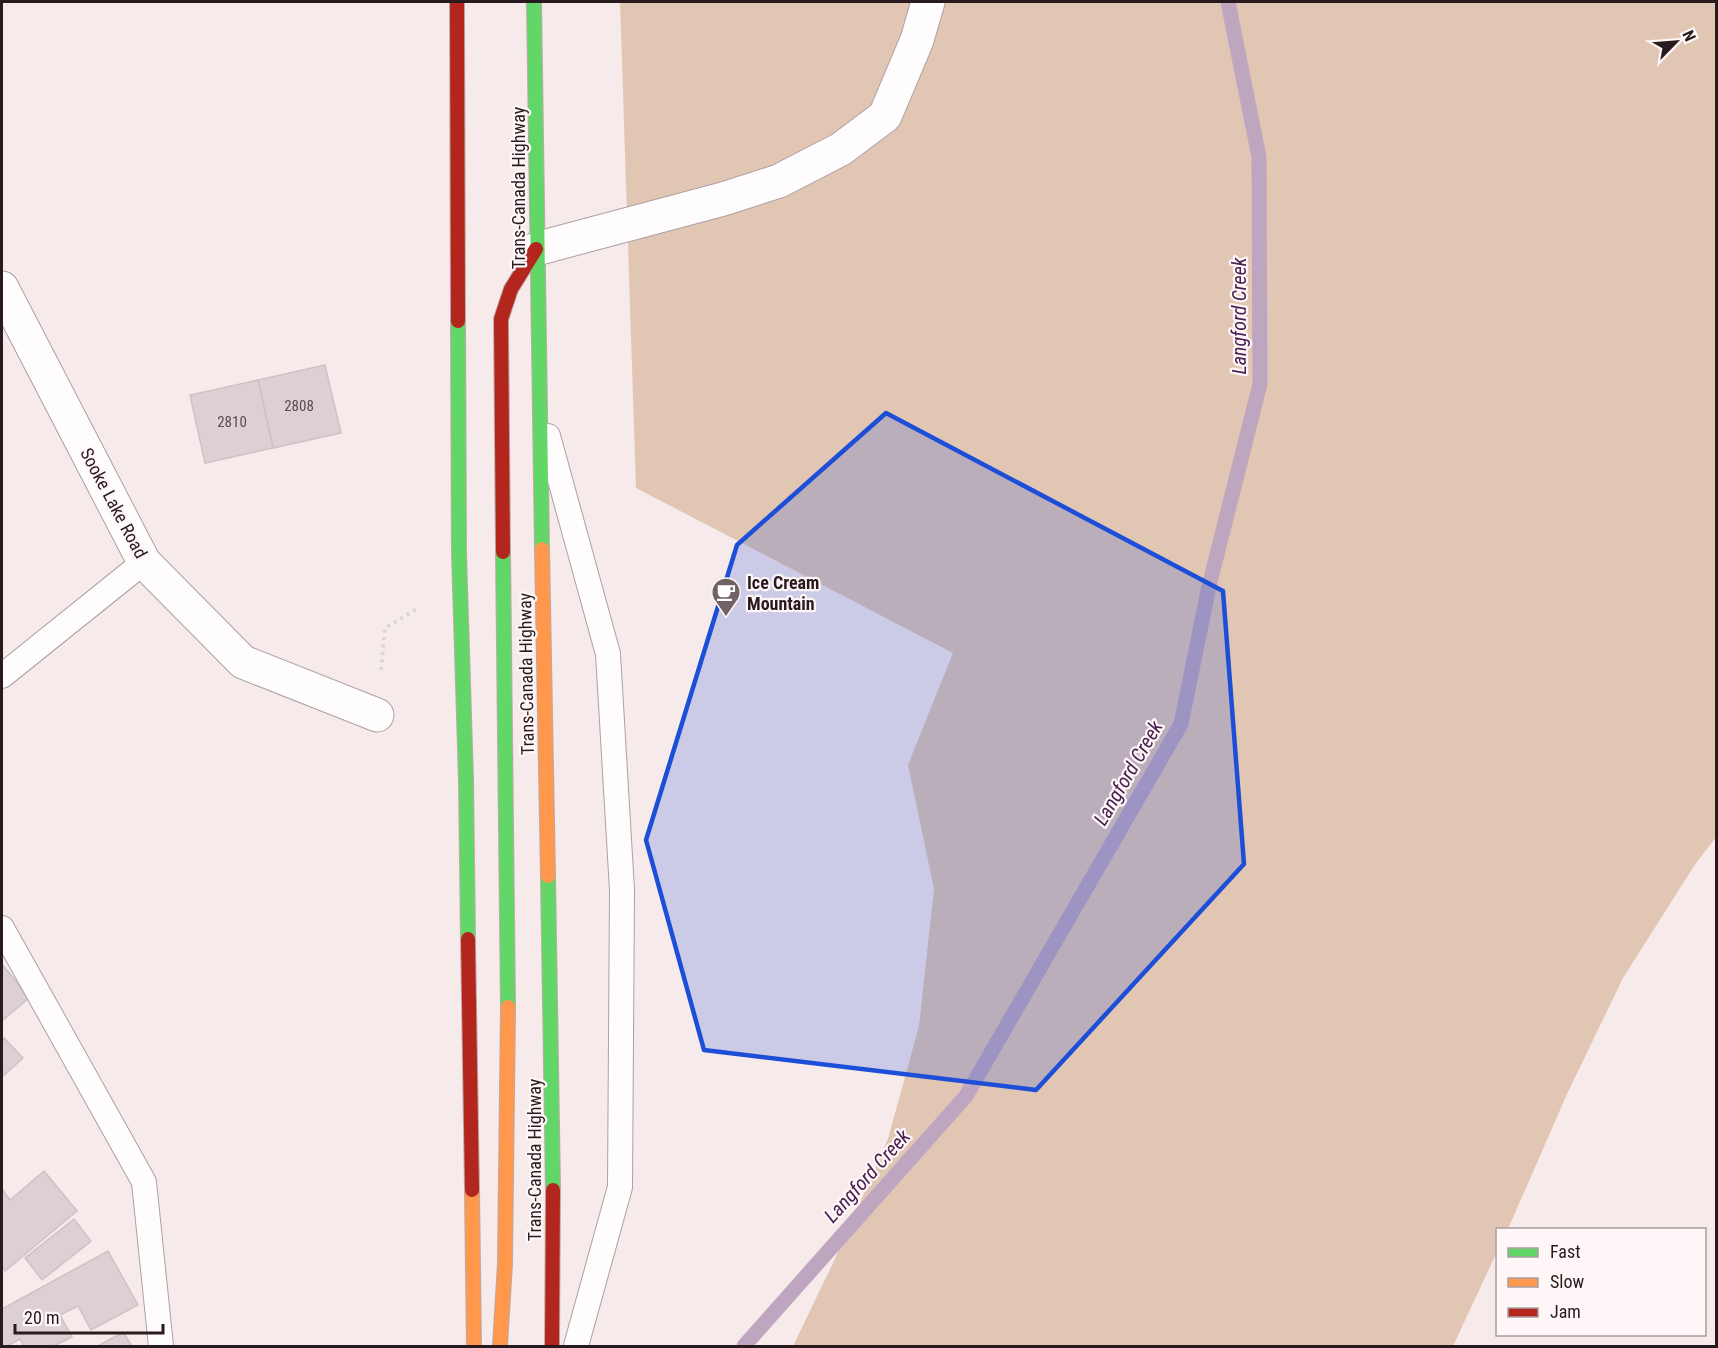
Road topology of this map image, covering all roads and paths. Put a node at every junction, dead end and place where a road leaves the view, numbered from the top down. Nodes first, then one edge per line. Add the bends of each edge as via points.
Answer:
1 (457, 2) edge
2 (534, 2) edge
3 (927, 2) edge
4 (536, 249) junction
5 (2, 288) edge
6 (539, 402) junction
7 (459, 554) junction
8 (144, 562) junction
9 (2, 676) edge
10 (377, 715) joint
11 (2, 928) edge
12 (161, 1347) edge
13 (474, 1347) edge
14 (500, 1347) edge
15 (552, 1347) edge
16 (576, 1347) edge

1 - 7 highway
2 - 4 highway, Trans-Canada Highway
3 - 4 street via 918,40 885,116 841,149 779,181
4 - 6 highway, Trans-Canada Highway
4 - 14 highway via 511,289 501,319 508,987 505,1263
5 - 8 street, Sooke Lake Road
6 - 15 highway, Trans-Canada Highway via 553,1140
6 - 16 lane via 608,654 622,890 620,1187
7 - 10 path via 426,603 385,628
7 - 13 highway
8 - 9 lane
8 - 10 street, Sooke Lake Road via 243,662
11 - 12 lane via 144,1182

